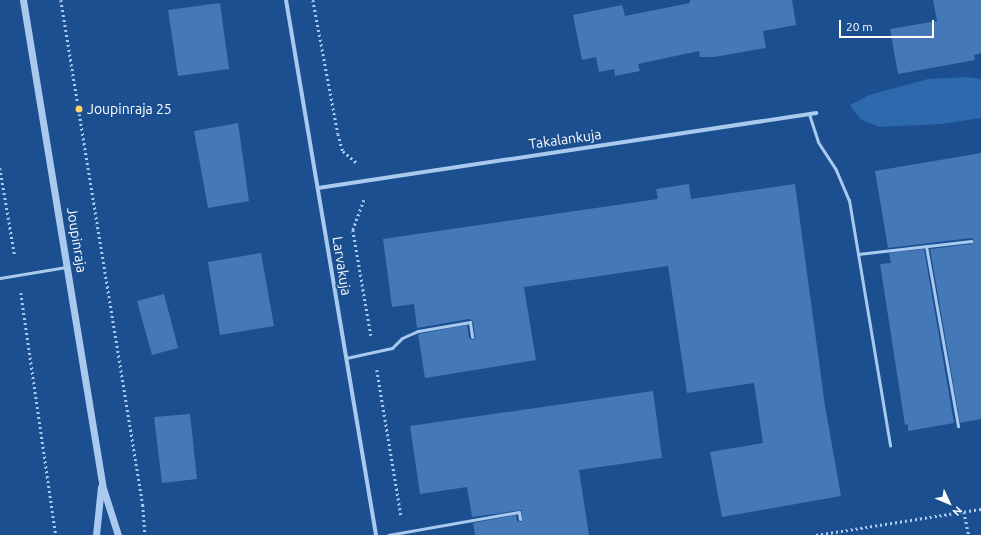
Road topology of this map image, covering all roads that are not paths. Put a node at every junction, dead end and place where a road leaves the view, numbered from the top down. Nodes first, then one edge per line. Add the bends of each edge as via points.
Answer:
1 (23, 0) edge
2 (286, 0) edge
3 (816, 113) dead end
4 (808, 114) junction
5 (318, 188) junction
6 (972, 241) dead end
7 (926, 246) junction
8 (858, 254) junction
9 (68, 266) junction
10 (0, 278) edge
11 (472, 337) dead end
12 (346, 358) junction
13 (958, 426) dead end
14 (890, 446) dead end
15 (102, 485) junction
16 (520, 519) dead end
17 (96, 535) edge
18 (118, 535) edge
19 (376, 535) edge
20 (388, 535) edge

1 - 9 street, Joupinraja
2 - 5 street, Larvakuja
3 - 4 street, Takalankuja
4 - 5 street, Takalankuja
4 - 8 lane via 818,142 836,170 849,200
5 - 12 street, Larvakuja
6 - 7 lane
7 - 8 lane
7 - 13 lane
8 - 14 lane
9 - 10 lane
9 - 15 street, Joupinraja
11 - 12 lane via 470,322 418,331 402,338 392,348
12 - 19 street, Larvakuja
15 - 17 street, Joupinraja
15 - 18 street, Joupinraja
16 - 20 lane via 519,512

